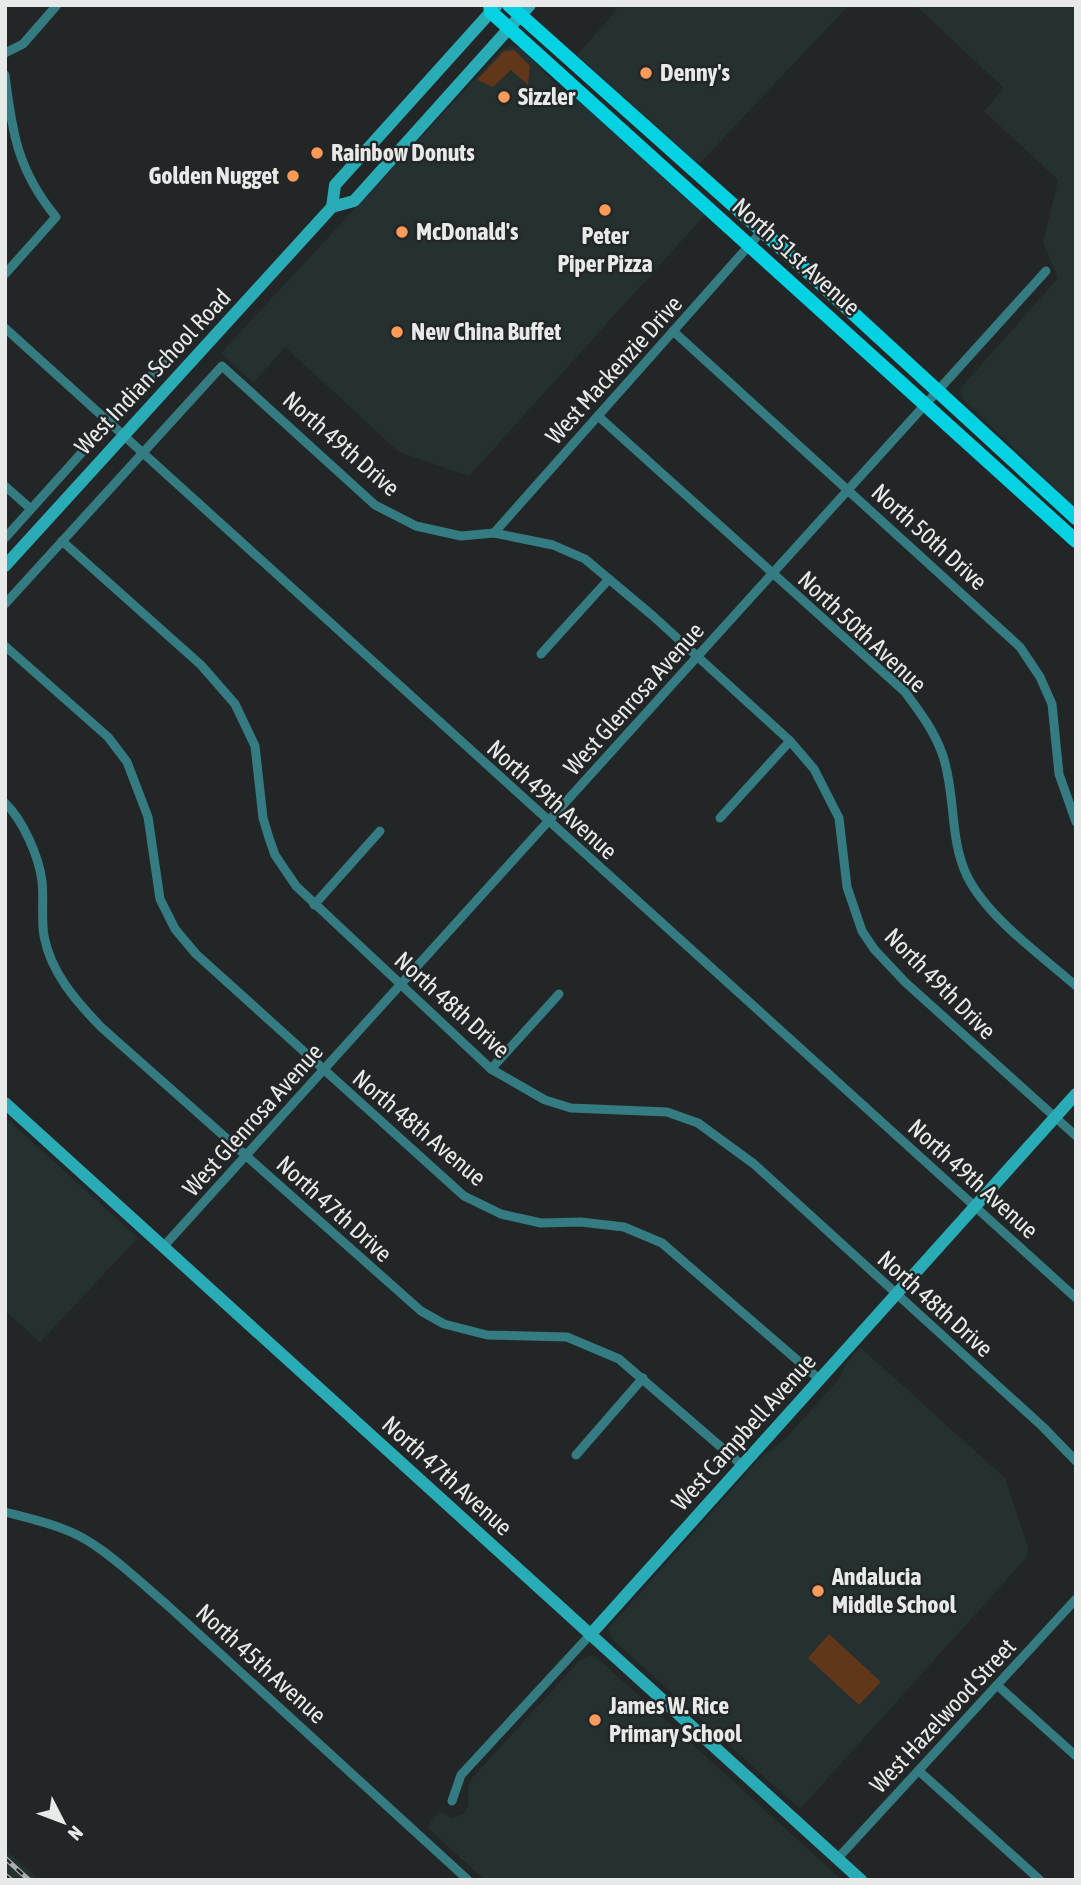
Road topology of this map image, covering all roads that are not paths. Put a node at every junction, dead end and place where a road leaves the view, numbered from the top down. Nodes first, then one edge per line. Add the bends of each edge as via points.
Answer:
1 (57, 5) edge
2 (509, 5) edge
3 (492, 8) edge
4 (526, 10) edge
5 (510, 28) junction
6 (5, 53) edge
7 (5, 75) edge
8 (332, 207) junction
9 (762, 231) junction
10 (750, 246) junction
11 (1046, 271) dead end
12 (5, 274) edge
13 (5, 328) edge
14 (673, 331) junction
15 (184, 339) dead end
16 (222, 366) joint
17 (938, 392) junction
18 (926, 405) junction
19 (598, 416) junction
20 (109, 423) junction
21 (123, 435) junction
22 (142, 452) junction
23 (5, 486) edge
24 (848, 491) junction
25 (31, 509) junction
26 (1076, 518) edge
27 (494, 533) junction
28 (5, 538) edge
29 (62, 541) junction
30 (1076, 541) edge
31 (5, 566) edge
32 (772, 575) junction
33 (609, 579) junction
34 (5, 604) edge
35 (5, 646) edge
36 (541, 654) dead end
37 (697, 658) junction
38 (790, 741) junction
39 (5, 803) edge
40 (720, 818) dead end
41 (548, 822) junction
42 (1076, 822) edge
43 (380, 831) dead end
44 (314, 905) junction
45 (400, 985) junction
46 (1076, 986) edge
47 (559, 994) dead end
48 (491, 1069) junction
49 (323, 1071) junction
50 (1076, 1094) edge
51 (5, 1103) edge
52 (1054, 1119) junction
53 (1076, 1136) edge
54 (246, 1156) junction
55 (975, 1206) junction
56 (164, 1246) junction
57 (895, 1295) junction
58 (1076, 1298) edge
59 (643, 1378) junction
60 (819, 1379) junction
61 (576, 1455) dead end
62 (1076, 1461) edge
63 (743, 1466) junction
64 (5, 1511) edge
65 (1076, 1599) edge
66 (590, 1635) junction
67 (997, 1685) junction
68 (1076, 1756) edge
69 (919, 1771) junction
70 (452, 1801) dead end
71 (838, 1858) junction
72 (468, 1880) edge
73 (861, 1880) edge
74 (1040, 1880) edge

1 - 6 street via 23,44
2 - 4 main road, North 51st Avenue
3 - 5 main road, North 51st Avenue
3 - 8 street, West Indian School Road via 335,185
4 - 5 street, West Indian School Road
4 - 9 main road, North 51st Avenue
5 - 8 street, West Indian School Road via 354,201
5 - 10 main road, North 51st Avenue
7 - 12 street via 16,150 39,197 56,217
8 - 21 street, West Indian School Road
9 - 10 street, West Mackenzie Drive
9 - 17 main road, North 51st Avenue
10 - 14 street, West Mackenzie Drive
10 - 18 main road, North 51st Avenue
11 - 17 street, West Glenrosa Avenue
13 - 20 street, North 49th Avenue
14 - 19 street, West Mackenzie Drive
14 - 24 street, North 50th Drive
15 - 20 street, West Indian School Road
16 - 22 street, West Indian School Road
16 - 27 street, North 49th Drive via 375,505 416,526 461,536
17 - 18 street, West Glenrosa Avenue
17 - 26 main road, North 51st Avenue
18 - 24 street, West Glenrosa Avenue
18 - 30 main road, North 51st Avenue
19 - 27 street, West Mackenzie Drive
19 - 32 street, North 50th Avenue
20 - 21 street, North 49th Avenue
20 - 25 street, West Indian School Road
21 - 22 street, North 49th Avenue
21 - 31 street, West Indian School Road
22 - 29 street, West Indian School Road
22 - 41 street, North 49th Avenue
23 - 25 street
24 - 32 street, West Glenrosa Avenue
24 - 42 street, North 50th Drive via 1020,647 1052,704 1059,774
25 - 28 street, West Indian School Road
27 - 33 street, North 49th Drive via 553,545 585,559
29 - 34 street, West Indian School Road
29 - 44 street, North 48th Drive via 201,665 235,704 255,746 264,818 275,855
32 - 37 street, West Glenrosa Avenue
32 - 46 street, North 50th Avenue via 905,692 927,722 943,758 954,836 967,876 989,907
33 - 36 street
33 - 37 street, North 49th Drive
35 - 49 street, North 48th Avenue via 108,737 127,762 148,817 160,899 175,929
37 - 38 street, North 49th Drive
37 - 41 street, West Glenrosa Avenue
38 - 40 street
38 - 52 street, North 49th Drive via 814,769 839,818 847,887 874,949
39 - 54 street, North 47th Drive via 27,836 42,878 44,936 72,997
41 - 45 street, West Glenrosa Avenue
41 - 55 street, North 49th Avenue
43 - 44 street
44 - 45 street, North 48th Drive
45 - 48 street, North 48th Drive
45 - 49 street, West Glenrosa Avenue
47 - 48 street
48 - 57 street, North 48th Drive via 545,1100 571,1108 667,1112 698,1123 754,1164
49 - 54 street, West Glenrosa Avenue
49 - 60 street, North 48th Avenue via 464,1196 501,1214 541,1223 624,1227 662,1243
50 - 52 street, West Campbell Avenue
51 - 56 street, North 47th Avenue
52 - 53 street, North 49th Drive
52 - 55 street, West Campbell Avenue
54 - 56 street, West Glenrosa Avenue
54 - 59 street, North 47th Drive via 421,1311 444,1324 487,1335 567,1337 619,1359
55 - 57 street, West Campbell Avenue
55 - 58 street, North 49th Avenue
56 - 66 street, North 47th Avenue
57 - 60 street, West Campbell Avenue
57 - 62 street, North 48th Drive
59 - 61 street
59 - 63 street, North 47th Drive
60 - 63 street, West Campbell Avenue
63 - 66 street, West Campbell Avenue
64 - 72 street, North 45th Avenue via 87,1541 118,1564
65 - 67 street, West Hazelwood Street
66 - 70 street, West Campbell Avenue via 461,1775
66 - 71 street, North 47th Avenue
67 - 68 street
67 - 69 street, West Hazelwood Street
69 - 71 street, West Hazelwood Street
69 - 74 street
71 - 73 street, North 47th Avenue

